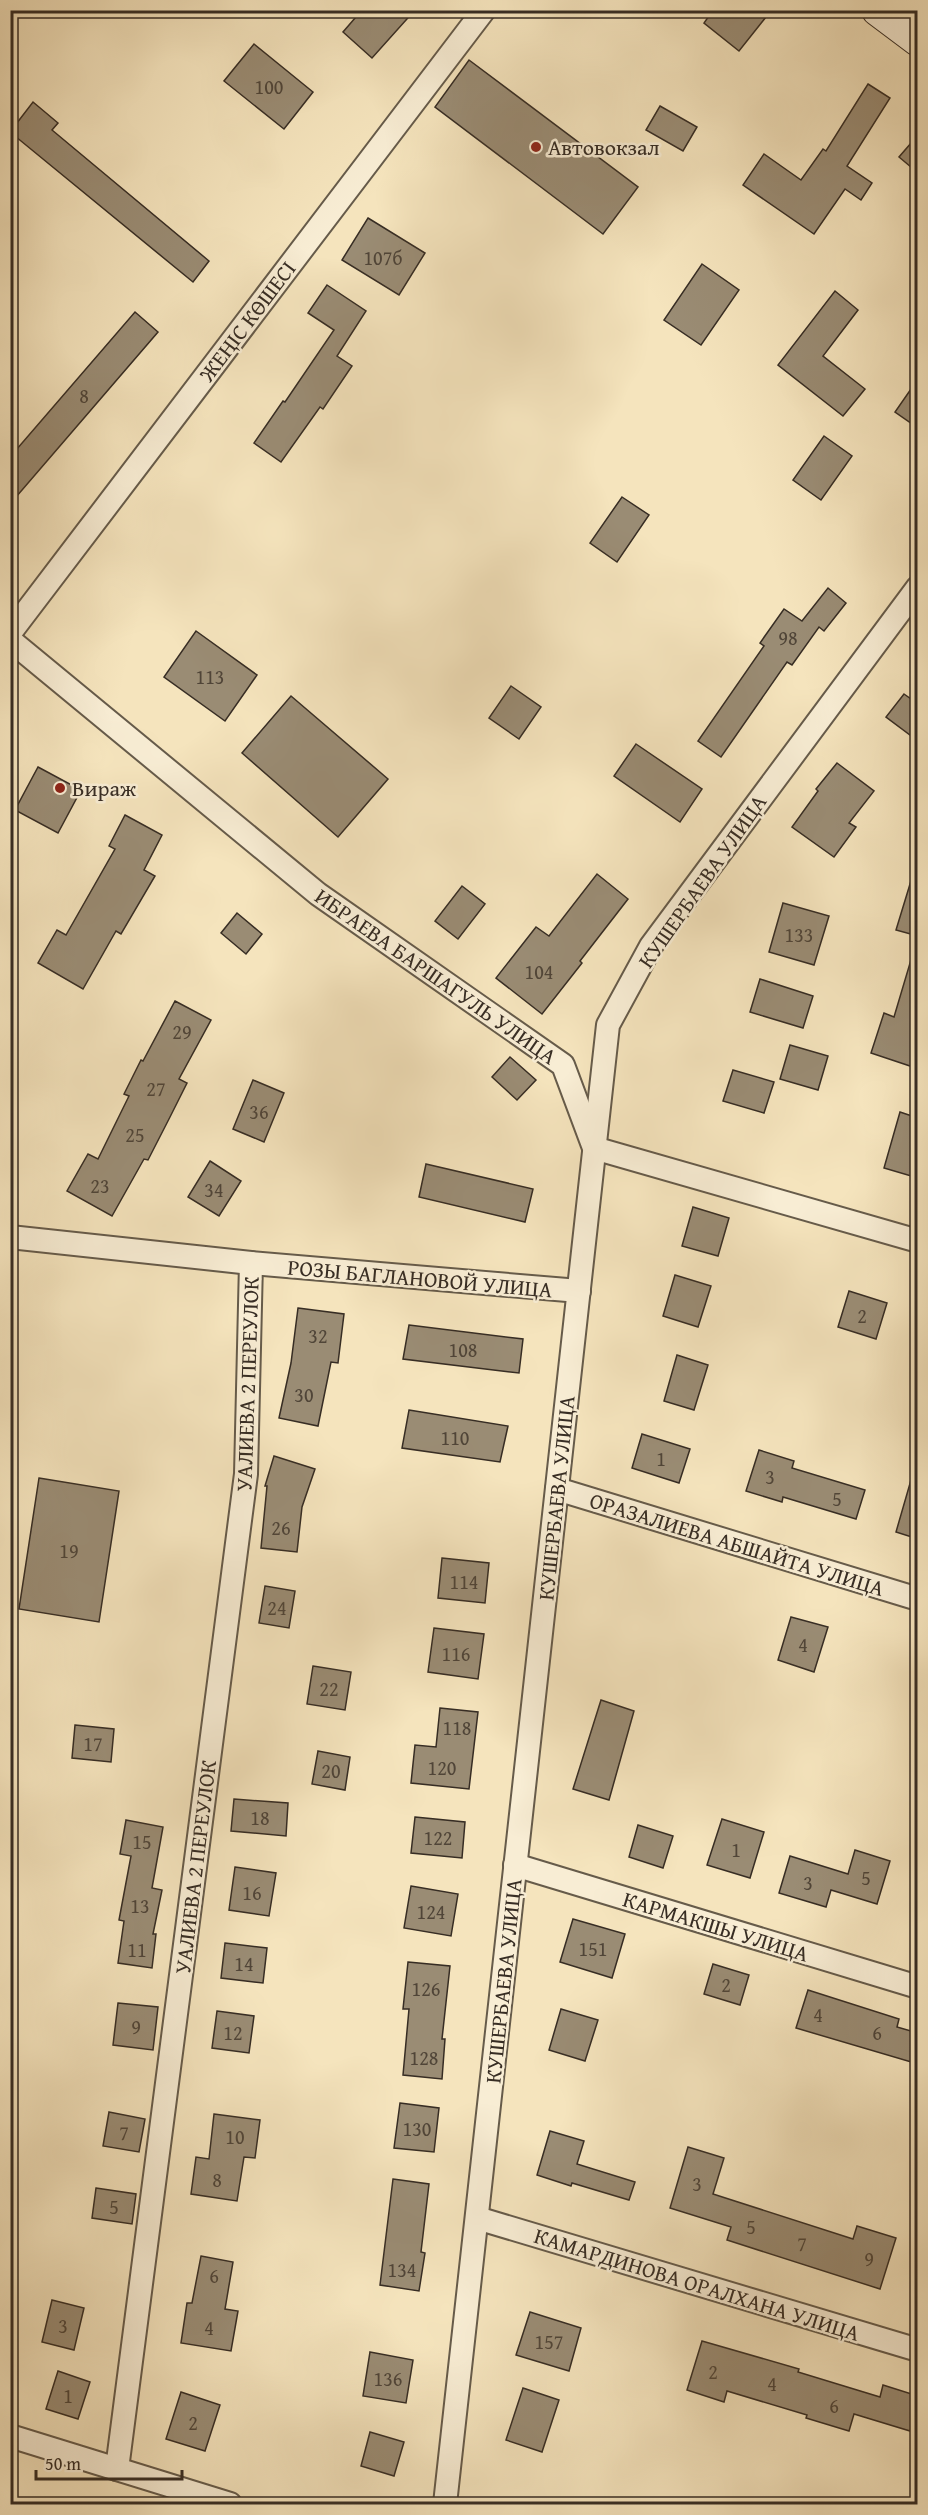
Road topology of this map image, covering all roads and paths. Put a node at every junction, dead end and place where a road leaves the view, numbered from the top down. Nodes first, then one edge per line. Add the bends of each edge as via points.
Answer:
1 (484, 10) edge
2 (878, 10) edge
3 (918, 40) edge
4 (918, 586) edge
5 (10, 633) edge
6 (10, 640) edge
7 (594, 1148) junction
8 (10, 1237) edge
9 (918, 1241) edge
10 (251, 1263) junction
11 (579, 1291) junction
12 (557, 1489) junction
13 (918, 1599) edge
14 (515, 1865) junction
15 (918, 1987) edge
16 (477, 2218) junction
17 (918, 2350) edge
18 (10, 2436) edge
19 (117, 2469) junction
20 (230, 2505) edge
21 (446, 2505) edge

1 - 5 street, ЖЕҢІС КӨШЕСІ
2 - 3 street
4 - 7 street, КУШЕРБАЕВА УЛИЦА via 651,946 608,1024
6 - 7 street, ИБРАЕВА БАРШАГУЛЬ УЛИЦА via 318,894 563,1065
7 - 9 street
7 - 11 street, КУШЕРБАЕВА УЛИЦА
8 - 10 street, РОЗЫ БАГЛАНОВОЙ УЛИЦА
10 - 11 street, РОЗЫ БАГЛАНОВОЙ УЛИЦА
10 - 19 street, УАЛИЕВА 2 ПЕРЕУЛОК via 246,1474
11 - 12 street, КУШЕРБАЕВА УЛИЦА
12 - 13 street, ОРАЗАЛИЕВА АБШАЙТА УЛИЦА
12 - 14 street, КУШЕРБАЕВА УЛИЦА
14 - 15 street, КАРМАКШЫ УЛИЦА
14 - 16 street, КУШЕРБАЕВА УЛИЦА
16 - 17 street, КАМАРДИНОВА ОРАЛХАНА УЛИЦА
16 - 21 street, КУШЕРБАЕВА УЛИЦА
18 - 19 street
19 - 20 street

